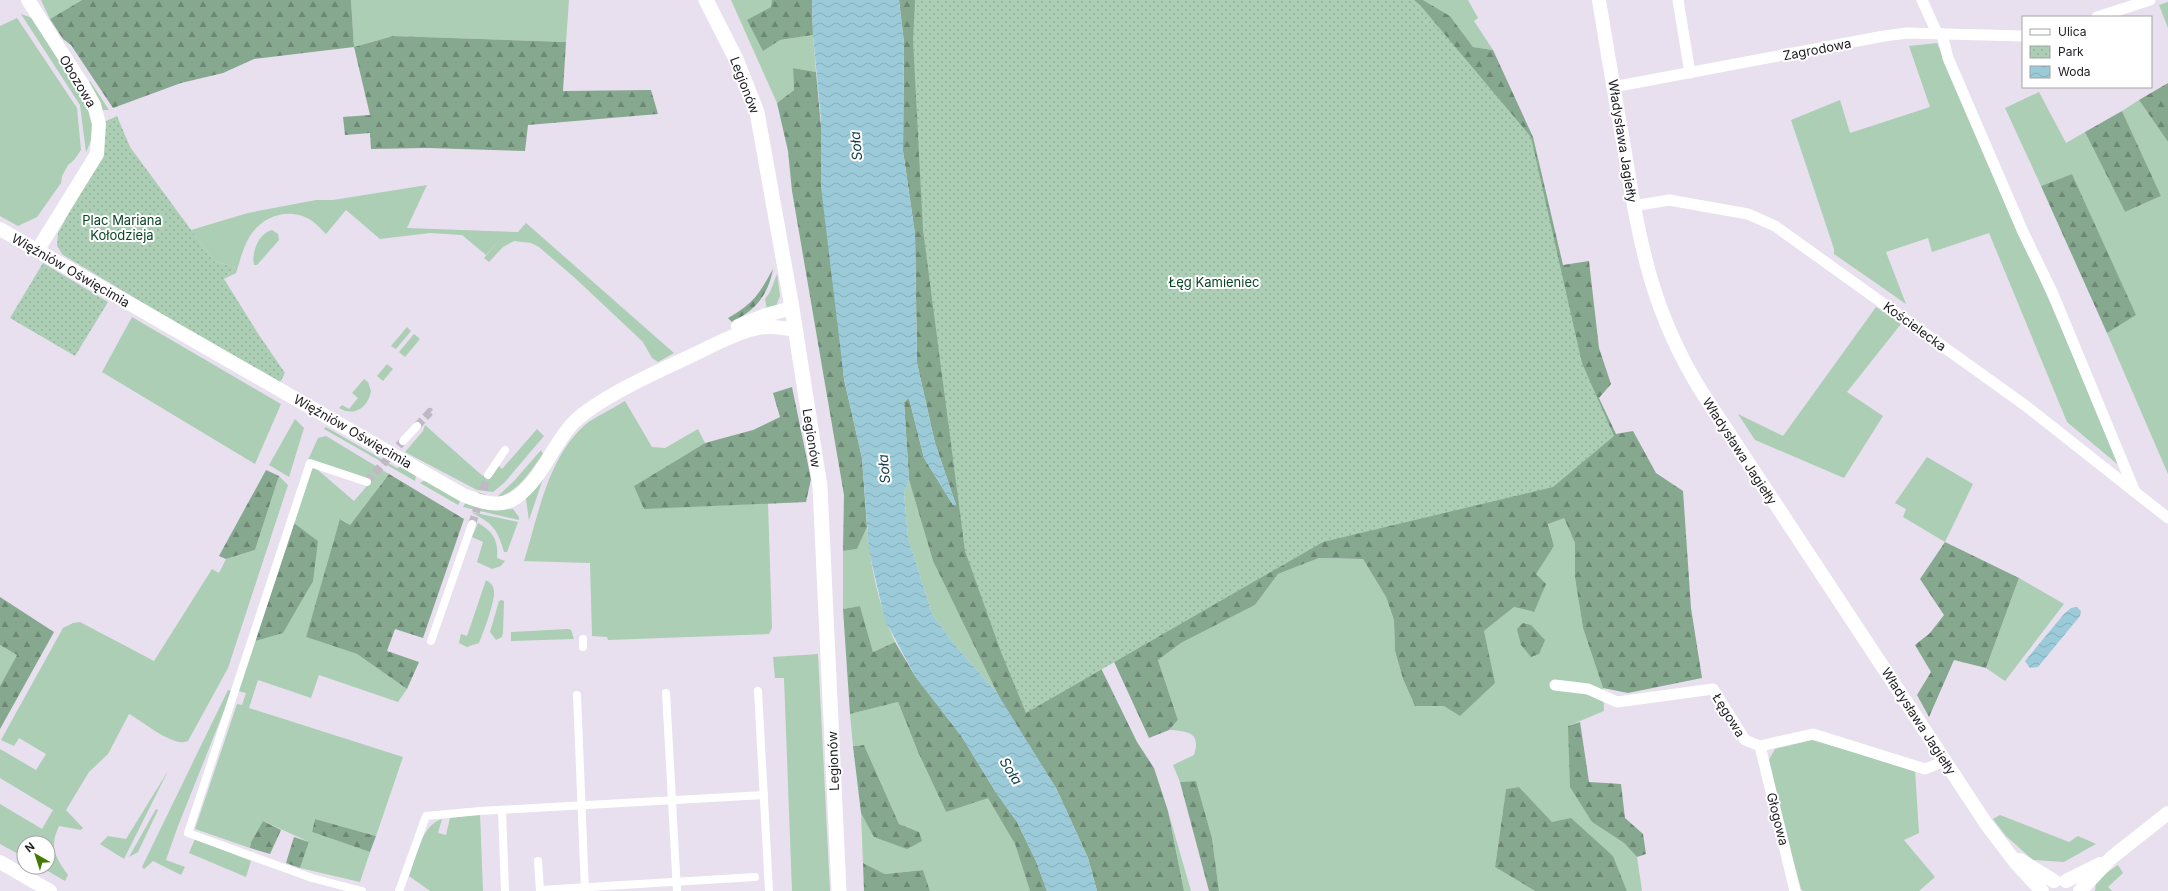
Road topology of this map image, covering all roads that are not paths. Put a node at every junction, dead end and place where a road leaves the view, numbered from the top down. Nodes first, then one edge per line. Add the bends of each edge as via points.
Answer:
1 (28, 0) edge
2 (706, 0) edge
3 (1599, 0) edge
4 (1678, 0) edge
5 (1922, 0) edge
6 (2150, 0) edge
7 (2100, 16) edge
8 (1939, 34) junction
9 (2022, 36) edge
10 (1690, 73) junction
11 (1614, 87) junction
12 (1633, 206) junction
13 (0, 229) edge
14 (38, 251) junction
15 (792, 308) junction
16 (796, 330) junction
17 (684, 359) junction
18 (417, 426) tunnel mouth
19 (403, 441) tunnel mouth
20 (505, 450) dead end
21 (488, 475) tunnel mouth
22 (367, 482) dead end
23 (2136, 494) junction
24 (2168, 518) edge
25 (472, 524) tunnel mouth
26 (431, 641) dead end
27 (1555, 685) dead end
28 (758, 691) dead end
29 (666, 693) dead end
30 (577, 695) dead end
31 (1760, 746) junction
32 (1945, 761) junction
33 (764, 795) junction
34 (672, 800) junction
35 (582, 805) junction
36 (502, 810) junction
37 (2168, 814) edge
38 (2006, 850) junction
39 (2111, 858) junction
40 (538, 861) dead end
41 (0, 862) edge
42 (755, 877) dead end
43 (676, 882) junction
44 (2065, 884) edge
45 (585, 889) edge
46 (540, 890) edge
47 (50, 891) edge
48 (362, 891) edge
49 (399, 891) edge
50 (505, 891) edge
51 (677, 891) edge
52 (769, 891) edge
53 (839, 891) edge
54 (1795, 891) edge
55 (2043, 891) edge
56 (2080, 891) edge

1 - 14 street, Obozowa via 94,105 99,124 97,154
2 - 15 main road, Legionów via 736,59 757,112
3 - 11 street, Władysława Jagiełły
4 - 10 street
5 - 8 street
6 - 7 street
8 - 9 street, Zagrodowa
8 - 10 street, Zagrodowa via 1907,33 1884,36
8 - 23 street via 2023,232 2056,301
10 - 11 street, Zagrodowa
11 - 12 street, Władysława Jagiełły
12 - 23 street, Kościelecka via 1669,200 1748,214 1775,226 2026,406
12 - 32 street, Władysława Jagiełły via 1651,284 1668,330 1685,364
13 - 14 street, Więźniów Oświęcimia
14 - 17 street, Więźniów Oświęcimia via 463,495 485,503 498,503 515,498 529,485 574,422 592,408
15 - 16 main road, Legionów
15 - 17 street, Więźniów Oświęcimia via 746,321
16 - 17 street, Więźniów Oświęcimia via 767,327 755,329 736,334
16 - 53 main road, Legionów via 820,487
18 - 19 street
20 - 21 street
22 - 48 street via 310,463 188,833 312,878
23 - 24 street, Kościelecka
25 - 26 street
27 - 31 street, Łęgowa via 1588,689 1617,702 1713,689 1745,740
28 - 33 street
29 - 34 street
30 - 35 street
31 - 32 street, Łęgowa via 1813,734 1925,770
31 - 54 street, Głogowa
32 - 38 street, Władysława Jagiełły via 1987,826
33 - 34 street
33 - 52 street
34 - 35 street
34 - 43 street
35 - 36 street
35 - 45 street
36 - 49 street via 426,816
36 - 50 street
37 - 39 street
38 - 44 street, Władysława Jagiełły
38 - 55 street, Władysława Jagiełły
39 - 44 street
39 - 56 street
40 - 46 street
41 - 47 street
42 - 43 street
43 - 45 street
43 - 51 street
44 - 55 street
45 - 46 street

